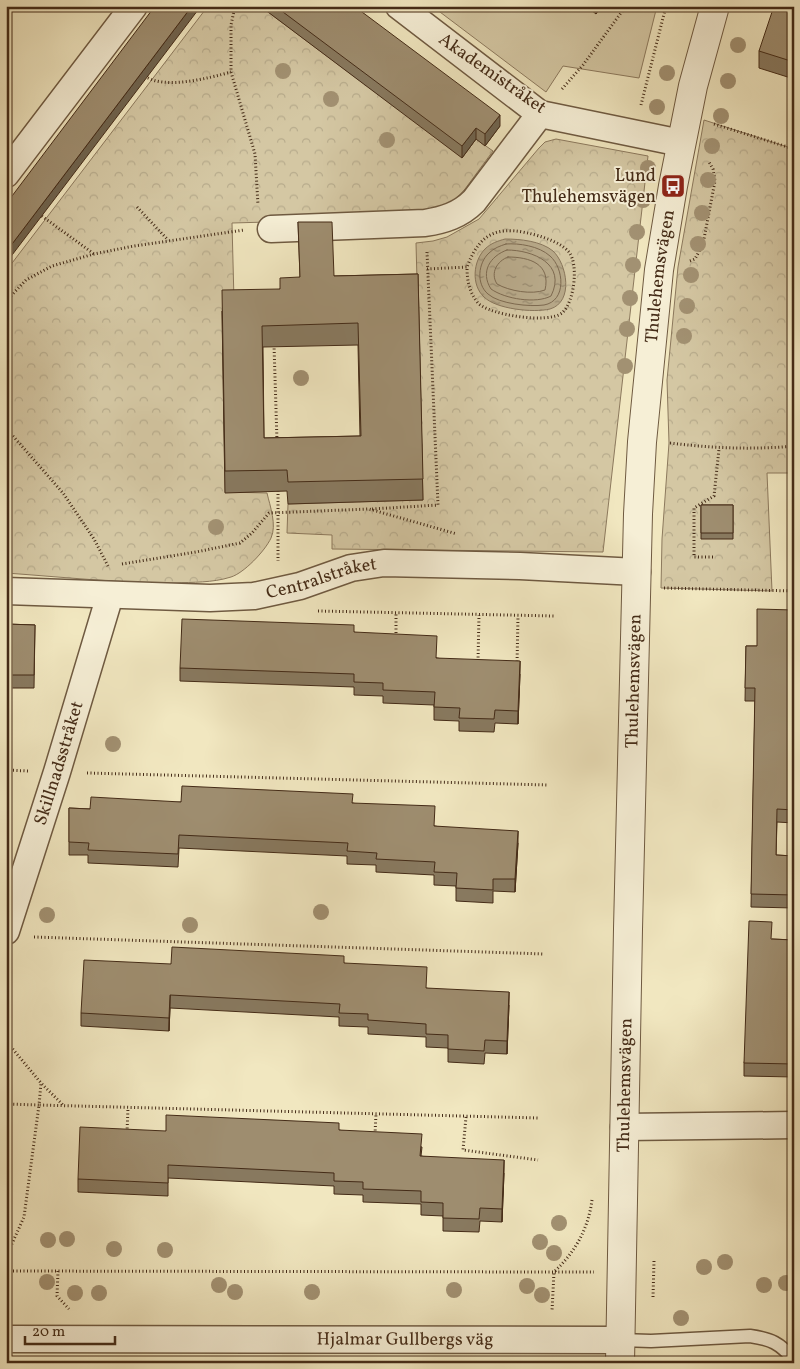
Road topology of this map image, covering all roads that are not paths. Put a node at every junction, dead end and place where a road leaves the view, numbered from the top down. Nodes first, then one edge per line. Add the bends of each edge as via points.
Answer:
1 (134, 6) edge
2 (399, 6) edge
3 (715, 6) edge
4 (540, 114) junction
5 (681, 144) junction
6 (6, 174) edge
7 (260, 223) road end
8 (637, 572) junction
9 (6, 591) edge
10 (110, 595) junction
11 (16, 934) edge
12 (794, 1126) edge
13 (624, 1127) junction
14 (6, 1339) edge
15 (620, 1351) edge
16 (794, 1360) edge

1 - 6 street
2 - 4 street, Akademistråket
3 - 5 street, Thulehemsvägen
4 - 5 street, Akademistråket
4 - 7 street via 465,210 441,220 425,223
5 - 8 street, Thulehemsvägen via 660,270 642,442
8 - 10 street, Centralstråket via 384,563 351,568 300,586 254,596
8 - 13 street, Thulehemsvägen
9 - 10 street, Centralstråket
10 - 11 street, Skillnadsstråket via 57,772
12 - 13 street
13 - 15 street, Thulehemsvägen
14 - 15 street, Hjalmar Gullbergs väg via 551,1339
15 - 16 lane, Hjalmar Gullbergs väg via 651,1341 750,1336 776,1342

